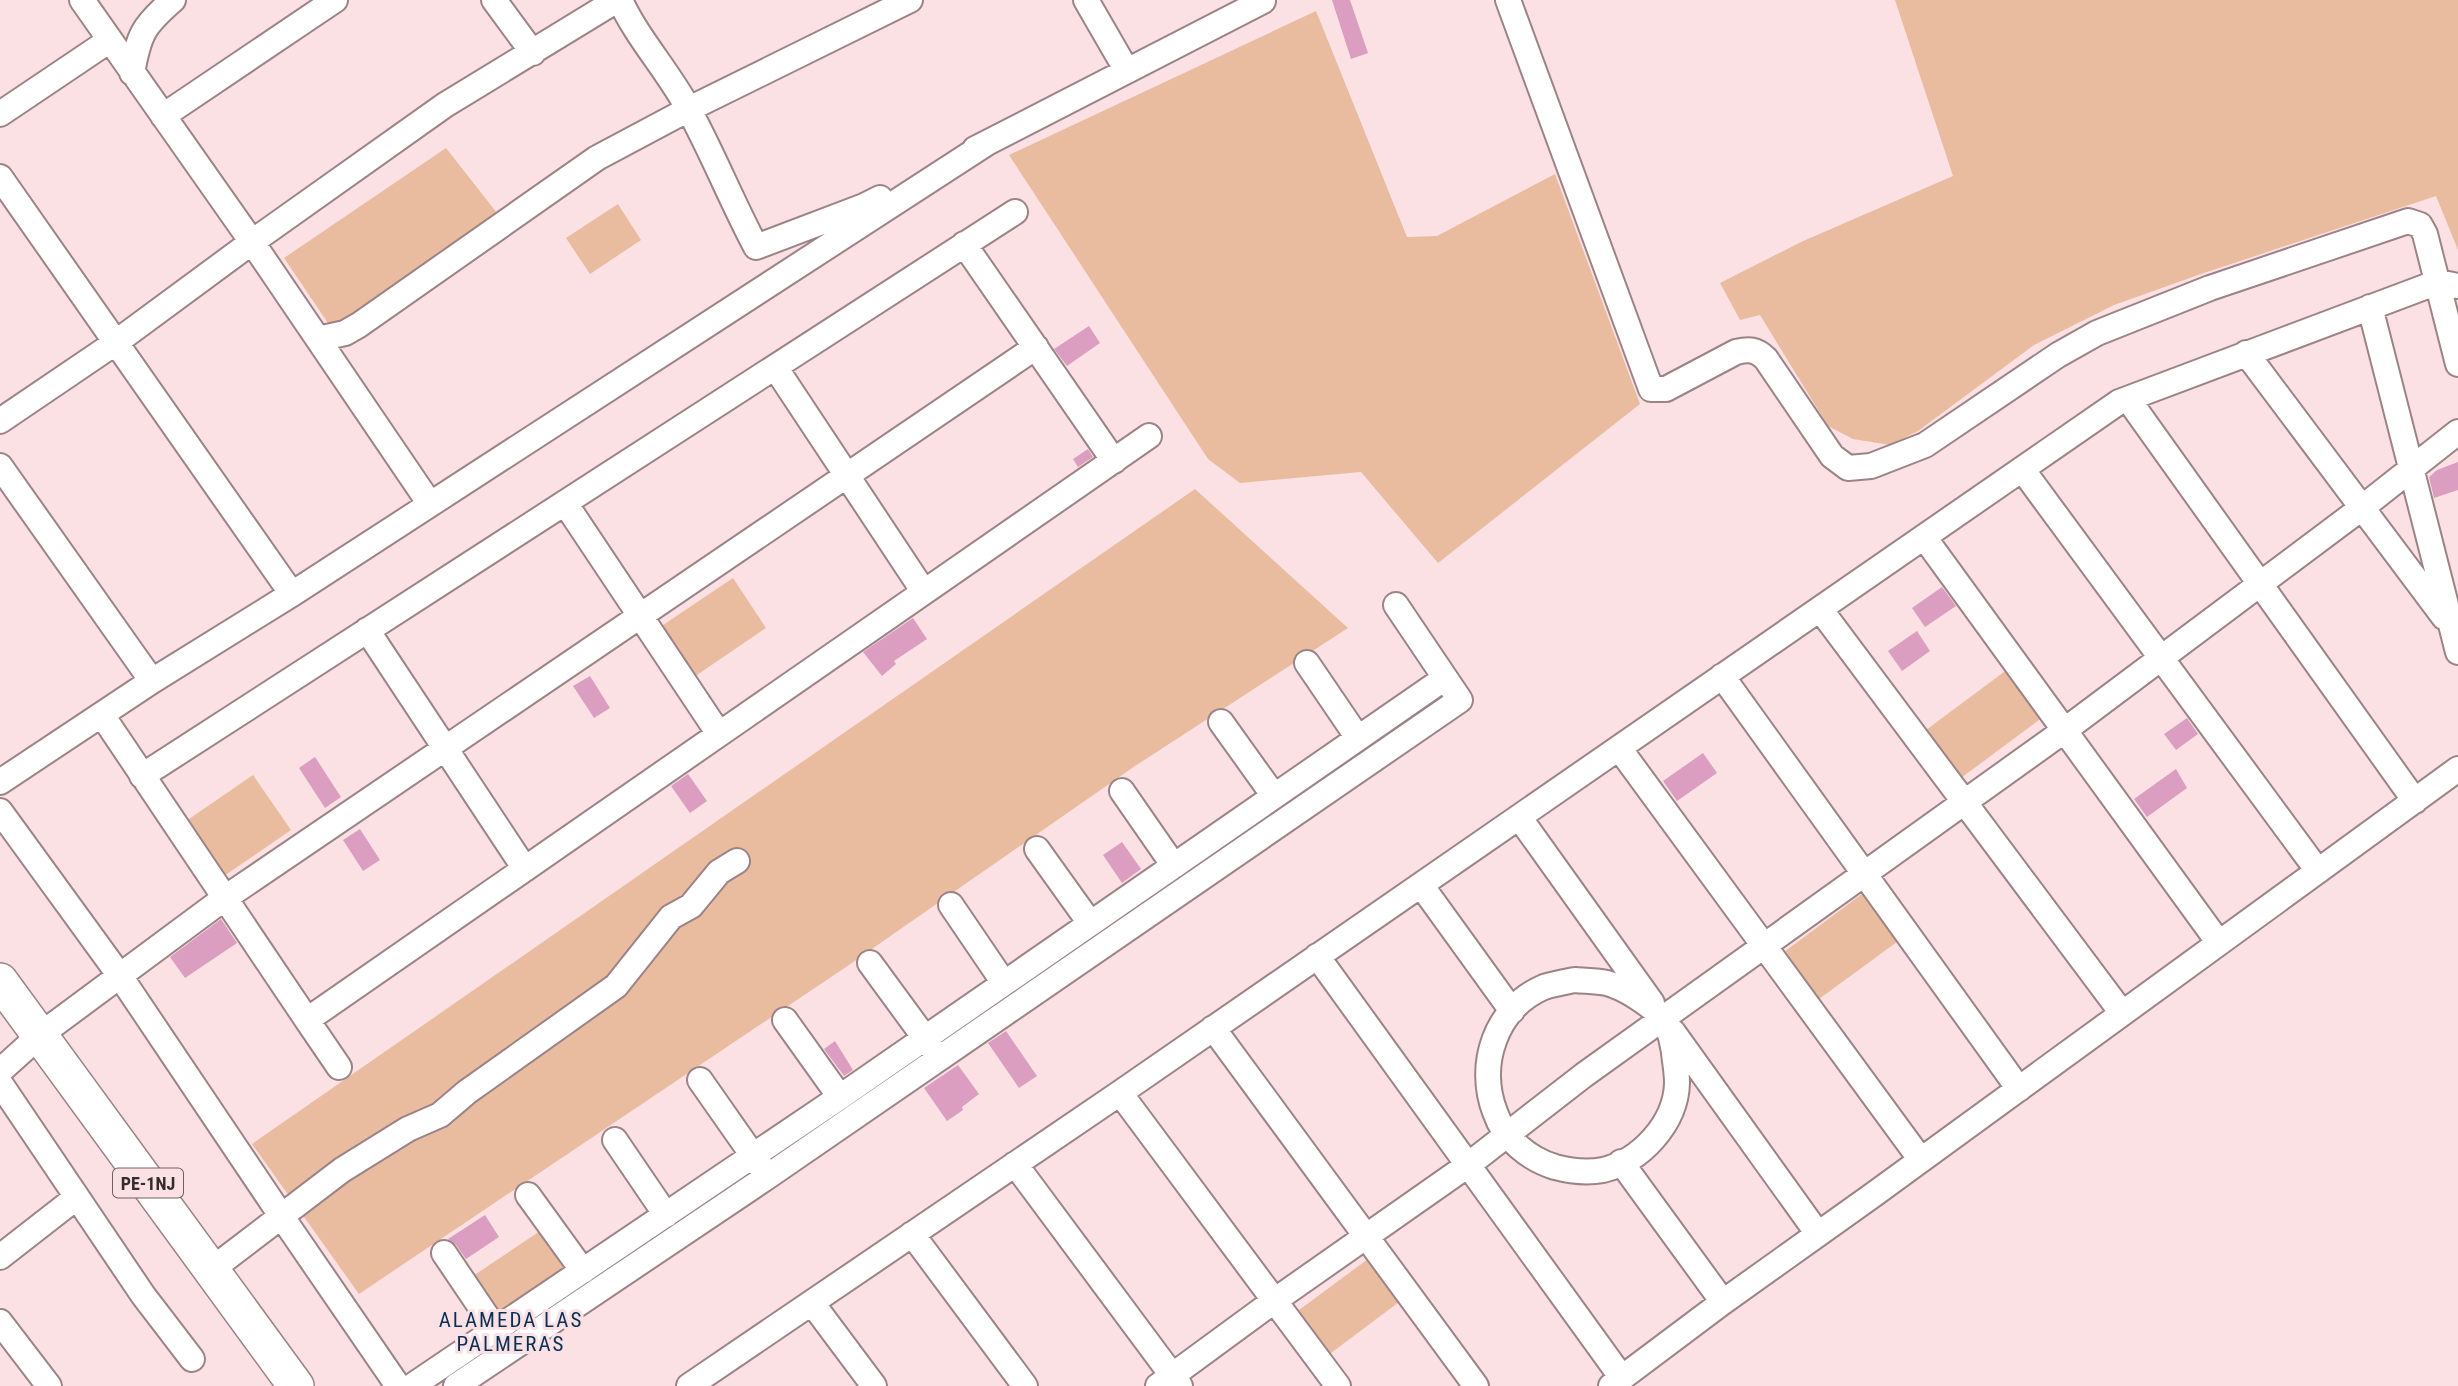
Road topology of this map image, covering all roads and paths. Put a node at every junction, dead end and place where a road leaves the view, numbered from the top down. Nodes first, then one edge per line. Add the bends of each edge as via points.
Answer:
1 (82, 0) edge
2 (173, 0) edge
3 (335, 0) edge
4 (494, 0) edge
5 (619, 0) edge
6 (1086, 0) edge
7 (1508, 0) edge
8 (903, 1) edge
9 (1263, 1) edge
10 (110, 40) junction
11 (533, 53) junction
12 (1127, 71) junction
13 (132, 73) junction
14 (689, 109) junction
15 (0, 114) edge
16 (163, 116) junction
17 (987, 143) junction
18 (0, 177) edge
19 (1015, 212) dead end
20 (251, 242) junction
21 (964, 244) junction
22 (2448, 284) edge
23 (2370, 307) junction
24 (318, 339) junction
25 (115, 343) junction
26 (1036, 347) junction
27 (2246, 353) junction
28 (2458, 364) edge
29 (775, 367) junction
30 (2127, 399) junction
31 (0, 421) edge
32 (2458, 432) edge
33 (1149, 436) dead end
34 (1114, 461) junction
35 (0, 466) edge
36 (2022, 469) junction
37 (2412, 469) junction
38 (846, 475) junction
39 (565, 503) junction
40 (430, 504) junction
41 (2363, 508) junction
42 (1924, 537) junction
43 (2260, 583) junction
44 (924, 592) junction
45 (292, 594) junction
46 (1396, 605) dead end
47 (1820, 609) junction
48 (640, 616) junction
49 (2451, 626) junction
50 (367, 630) junction
51 (2458, 652) edge
52 (2161, 657) junction
53 (1307, 663) dead end
54 (1722, 676) junction
55 (1445, 678) junction
56 (152, 681) junction
57 (102, 715) junction
58 (1221, 722) dead end
59 (2064, 730) junction
60 (719, 734) junction
61 (1358, 738) junction
62 (445, 748) junction
63 (1619, 748) junction
64 (2458, 769) edge
65 (142, 776) junction
66 (0, 782) edge
67 (1122, 791) dead end
68 (1274, 796) junction
69 (2415, 801) junction
70 (1964, 802) junction
71 (0, 811) edge
72 (1519, 817) junction
73 (1037, 849) dead end
74 (737, 861) dead end
75 (1174, 866) junction
76 (525, 869) junction
77 (2318, 871) junction
78 (1864, 874) junction
79 (1420, 885) junction
80 (224, 898) junction
81 (951, 905) dead end
82 (1090, 923) junction
83 (2219, 943) junction
84 (1764, 946) junction
85 (1317, 956) junction
86 (870, 963) dead end
87 (120, 976) junction
88 (0, 981) edge
89 (1004, 983) junction
90 (1512, 1011) junction
91 (2122, 1013) junction
92 (1663, 1018) junction
93 (307, 1020) junction
94 (785, 1020) dead end
95 (1213, 1028) junction
96 (40, 1035) junction
97 (925, 1037) junction
98 (940, 1058) junction
99 (339, 1067) dead end
100 (0, 1071) edge
101 (700, 1080) dead end
102 (0, 1083) edge
103 (2019, 1088) junction
104 (1119, 1093) junction
105 (840, 1097) junction
106 (1508, 1135) junction
107 (615, 1140) dead end
108 (754, 1156) junction
109 (1921, 1160) junction
110 (1622, 1163) junction
111 (1015, 1164) junction
112 (1468, 1165) junction
113 (767, 1177) junction
114 (528, 1195) dead end
115 (77, 1197) junction
116 (666, 1215) junction
117 (282, 1217) junction
118 (912, 1234) junction
119 (1818, 1234) junction
120 (1366, 1236) junction
121 (444, 1253) dead end
122 (0, 1256) edge
123 (211, 1270) junction
124 (583, 1271) junction
125 (1274, 1301) junction
126 (1723, 1302) junction
127 (812, 1303) junction
128 (0, 1322) edge
129 (496, 1330) junction
130 (192, 1359) dead end
131 (716, 1379) edge
132 (1617, 1382) edge
133 (1170, 1383) edge
134 (49, 1386) edge
135 (296, 1386) edge
136 (398, 1386) edge
137 (412, 1386) edge
138 (456, 1386) edge
139 (689, 1386) edge
140 (874, 1386) edge
141 (1025, 1386) edge
142 (1338, 1386) edge
143 (1476, 1386) edge

1 - 10 street
2 - 13 street via 149,21 137,42
3 - 16 street
4 - 11 street
5 - 11 street
5 - 14 street
6 - 12 street
7 - 22 street via 1651,389 1666,389 1736,352 1758,351 1832,456 1848,468 1871,466 1925,444 2097,333 2210,288 2399,224 2420,225
8 - 14 street
9 - 12 street
10 - 13 street
10 - 15 street
11 - 20 street via 445,105
12 - 17 street
13 - 16 street
14 - 17 street via 756,247 864,206
14 - 24 street via 597,158 359,325
16 - 20 street
17 - 40 street
18 - 25 street
19 - 21 street
20 - 24 street
20 - 25 street
21 - 26 street
21 - 29 street
22 - 23 street
22 - 28 street
23 - 27 street
23 - 37 street
24 - 40 street
25 - 31 street
25 - 45 street
26 - 34 street
26 - 38 street
27 - 30 street
27 - 41 street
29 - 38 street
29 - 39 street
30 - 36 street
30 - 43 street
32 - 37 street
33 - 34 street
34 - 44 street
35 - 56 street
36 - 42 street
36 - 52 street
37 - 41 street
37 - 49 street
38 - 44 street
38 - 48 street
39 - 48 street
39 - 50 street
40 - 45 street
41 - 43 street
41 - 49 street
42 - 47 street
42 - 59 street
43 - 52 street
43 - 69 street
44 - 60 street
45 - 56 street
46 - 55 street
47 - 54 street
47 - 70 street
48 - 60 street
48 - 62 street
49 - 51 street
50 - 62 street
50 - 65 street
52 - 59 street
52 - 77 street
53 - 61 street
54 - 63 street
54 - 78 street
55 - 61 street
55 - 98 street via 1460,700
56 - 57 street
57 - 65 street
57 - 66 street
58 - 68 street
59 - 70 street
59 - 83 street
60 - 76 street
61 - 68 street
62 - 76 street
62 - 80 street
63 - 72 street
63 - 84 street
64 - 69 street
65 - 80 street
67 - 75 street
68 - 75 street
69 - 77 street
70 - 78 street
70 - 91 street
71 - 87 street
72 - 79 street
72 - 92 street
73 - 82 street
74 - 117 street via 719,872 691,906 671,917 616,986 440,1115 342,1170
75 - 82 street
76 - 93 street
77 - 83 street
78 - 84 street
78 - 103 street
79 - 85 street
79 - 90 street
80 - 87 street
80 - 93 street
81 - 89 street
82 - 89 street
83 - 91 street
84 - 92 street
84 - 109 street
85 - 95 street
85 - 112 street
86 - 97 street
87 - 96 street
87 - 117 street
88 - 96 highway, PE-1NJ
89 - 97 street
90 - 92 street via 1543,988 1575,980 1608,983
90 - 106 street via 1496,1032 1487,1064 1488,1094
91 - 103 street
92 - 106 street
92 - 110 street via 1675,1052 1677,1084 1670,1114 1654,1139
92 - 119 street
93 - 99 street
94 - 105 street
95 - 104 street
95 - 120 street
96 - 100 street
96 - 123 highway, PE-1NJ
97 - 98 street
97 - 105 street
98 - 113 street
101 - 108 street
102 - 115 street
103 - 109 street
104 - 111 street
104 - 125 street
105 - 108 street
106 - 110 street via 1517,1147 1543,1163 1572,1171 1602,1170
106 - 112 street
107 - 116 street
108 - 113 street
108 - 116 street
109 - 119 street
110 - 126 street
111 - 118 street
111 - 133 street
112 - 120 street
112 - 132 street
113 - 138 street
114 - 124 street
115 - 122 street
115 - 130 street
116 - 124 street
117 - 123 street
117 - 136 street
118 - 127 street
118 - 141 street
119 - 126 street
120 - 125 street
120 - 143 street
121 - 129 street
123 - 135 highway, PE-1NJ
124 - 129 street
125 - 133 street
125 - 142 street
126 - 132 street
127 - 131 street
127 - 140 street
128 - 134 street
129 - 137 street
131 - 139 street

